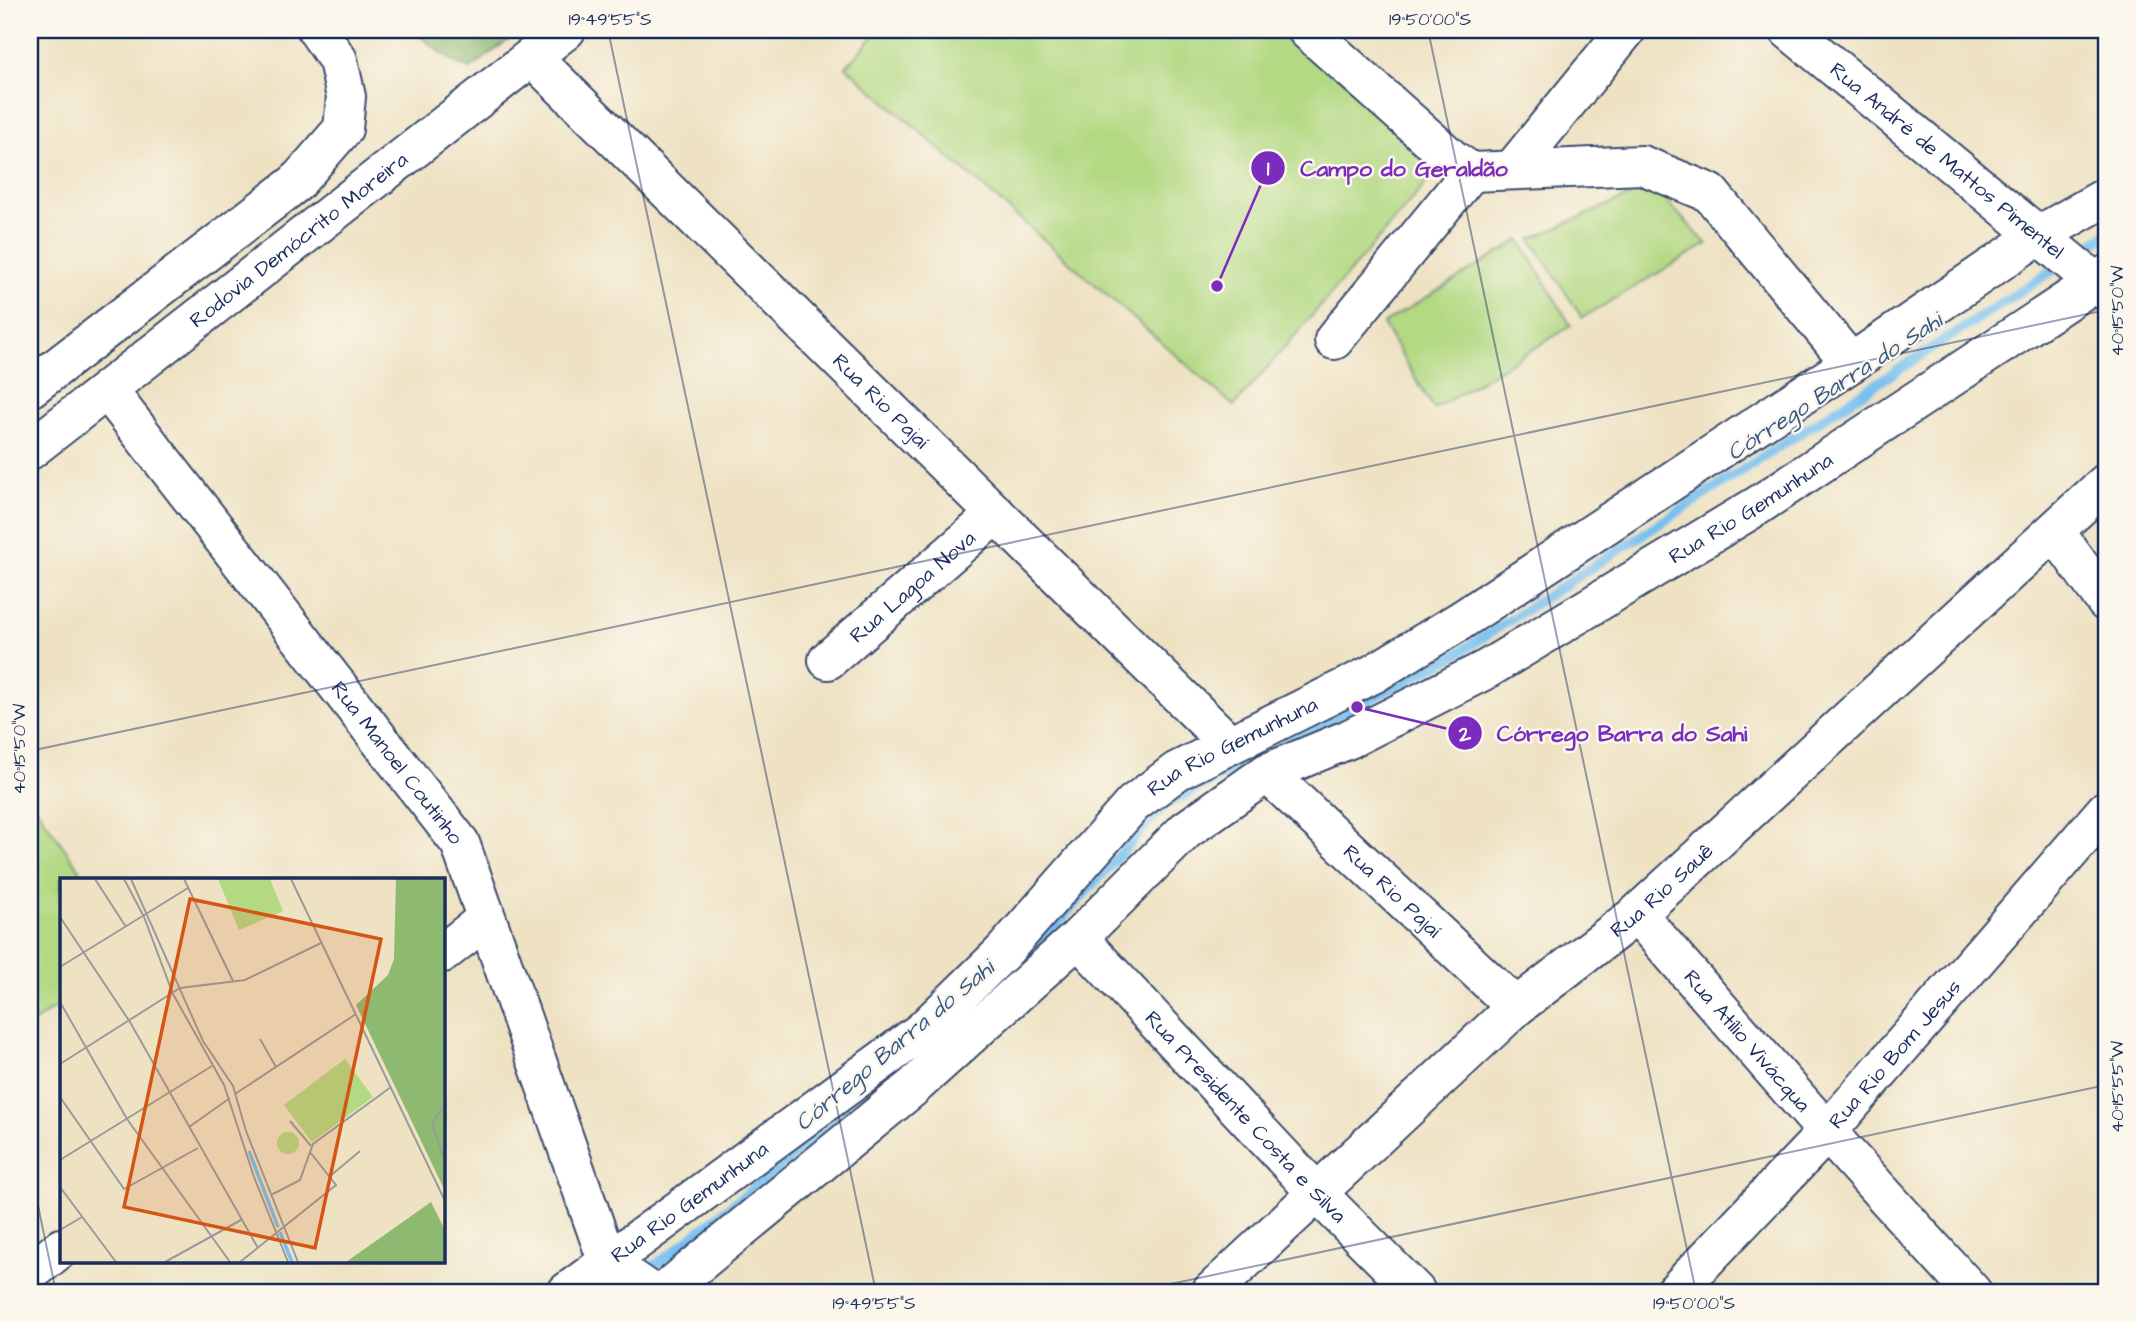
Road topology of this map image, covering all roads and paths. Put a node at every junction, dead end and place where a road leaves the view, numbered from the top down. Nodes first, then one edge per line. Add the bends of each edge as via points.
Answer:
1 (317, 30) edge
2 (566, 30) edge
3 (1307, 30) edge
4 (1626, 30) edge
5 (1789, 30) edge
6 (532, 57) junction
7 (1512, 170) junction
8 (1471, 172) junction
9 (2106, 197) edge
10 (2039, 235) junction
11 (2103, 283) edge
12 (1334, 340) dead end
13 (1851, 363) junction
14 (30, 388) edge
15 (108, 391) junction
16 (30, 450) edge
17 (2106, 484) edge
18 (996, 514) junction
19 (2056, 533) junction
20 (2106, 602) edge
21 (828, 660) dead end
22 (1229, 744) junction
23 (1267, 774) junction
24 (2106, 810) edge
25 (1637, 914) junction
26 (486, 919) junction
27 (1077, 938) junction
28 (444, 952) edge
29 (1516, 1007) junction
30 (1827, 1132) junction
31 (1316, 1192) junction
32 (60, 1249) edge
33 (608, 1262) junction
34 (30, 1273) edge
35 (567, 1292) edge
36 (650, 1292) edge
37 (664, 1292) edge
38 (1211, 1292) edge
39 (1416, 1292) edge
40 (1675, 1292) edge
41 (1972, 1292) edge

1 - 14 street via 338,60 346,97 343,129 296,183
2 - 6 street, Rodovia Demócrito Moreira
3 - 8 street
4 - 7 street
5 - 10 street, Rua André de Mattos Pimentel
6 - 15 street, Rodovia Demócrito Moreira
6 - 18 street, Rua Rio Pajaí
7 - 8 street
7 - 13 street via 1642,165 1710,193
8 - 12 street
9 - 10 street, Rua Rio Gemunhuna
10 - 11 street, Rua André de Mattos Pimentel
10 - 13 street, Rua Rio Gemunhuna
11 - 23 street, Rua Rio Gemunhuna via 1757,506 1487,669 1349,739
13 - 22 street, Rua Rio Gemunhuna via 1460,621 1373,674
15 - 16 street, Rodovia Demócrito Moreira
15 - 26 street, Rua Manoel Coutinho via 460,843
17 - 19 street, Rua Rio Sauê
18 - 21 street, Rua Lagoa Nova
18 - 22 street, Rua Rio Pajaí
19 - 20 street
19 - 25 street, Rua Rio Sauê
22 - 33 street, Rua Rio Gemunhuna via 1177,771 1133,804 1003,952 922,1031
23 - 27 street, Rua Rio Gemunhuna via 1186,830
23 - 29 street, Rua Rio Pajaí
24 - 30 street, Rua Rio Bom Jesus
25 - 29 street, Rua Rio Sauê
25 - 30 street, Rua Atílio Vivácqua
26 - 28 street
26 - 33 street, Rua Manoel Coutinho
27 - 31 street, Rua Presidente Costa e Silva
27 - 37 street, Rua Rio Gemunhuna via 912,1088
29 - 31 street, Rua Rio Sauê
30 - 40 street, Rua Rio Bom Jesus
30 - 41 street, Rua Atílio Vivácqua
31 - 38 street, Rua Rio Sauê
31 - 39 street, Rua Presidente Costa e Silva
32 - 34 street
33 - 35 street, Rua Rio Gemunhuna
33 - 36 street

